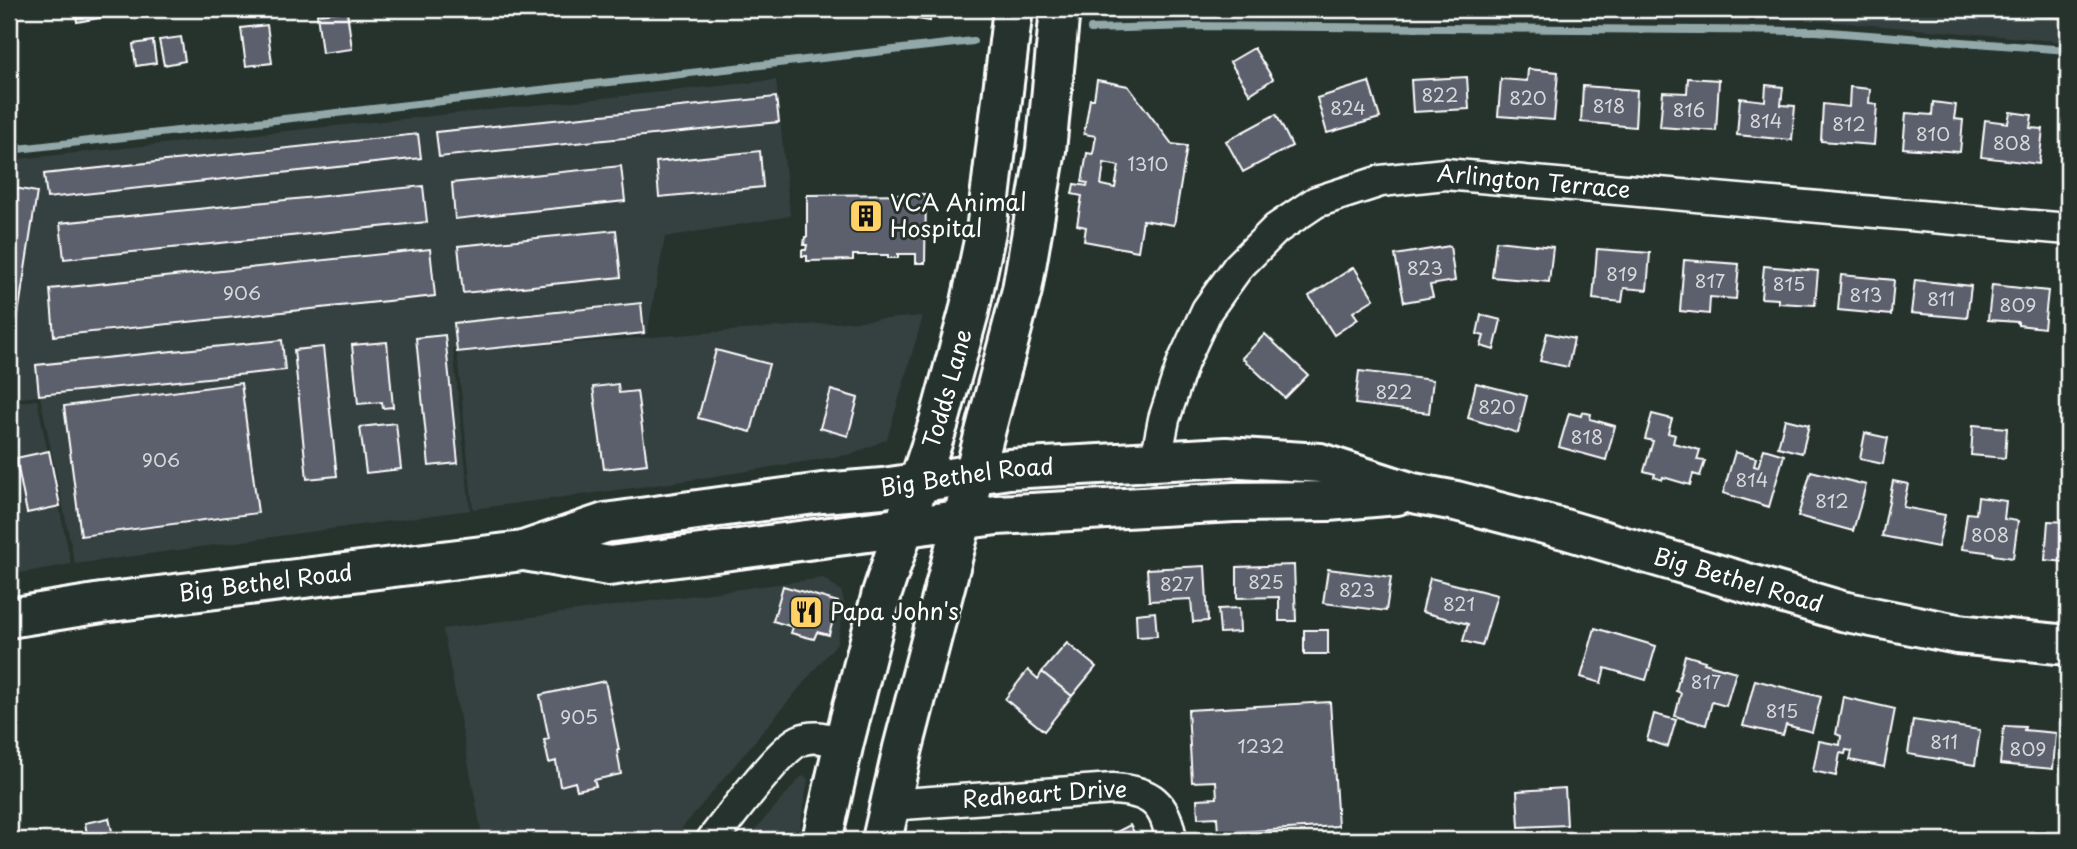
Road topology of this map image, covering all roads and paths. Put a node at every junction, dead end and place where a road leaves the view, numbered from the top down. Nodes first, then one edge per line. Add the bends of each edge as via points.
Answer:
1 (1013, 9) edge
2 (1060, 9) edge
3 (2068, 229) edge
4 (1156, 460) junction
5 (974, 473) junction
6 (919, 483) junction
7 (1413, 493) junction
8 (962, 519) junction
9 (903, 529) junction
10 (523, 551) junction
11 (9, 618) edge
12 (2068, 645) edge
13 (844, 742) junction
14 (886, 823) edge
15 (712, 840) edge
16 (822, 840) edge
17 (1171, 840) edge

1 - 6 main road, Todds Lane via 975,287
2 - 5 main road, Todds Lane via 1033,233
3 - 4 street, Arlington Terrace via 1445,174 1381,181 1316,202 1276,229 1238,267 1207,310 1183,362
4 - 5 main road, Big Bethel Road
4 - 7 main road, Big Bethel Road via 1226,457 1320,463
5 - 6 main road, Big Bethel Road
5 - 8 main road, Todds Lane
6 - 9 main road, Todds Lane
6 - 10 main road, Big Bethel Road via 605,523
7 - 8 main road, Big Bethel Road
7 - 12 main road, Big Bethel Road via 1552,526 1842,611 1957,635
8 - 9 main road, Big Bethel Road
8 - 14 main road, Todds Lane
9 - 10 main road, Big Bethel Road via 609,566
9 - 13 main road, Todds Lane
10 - 11 main road, Big Bethel Road
13 - 15 street via 814,737 796,742
13 - 16 main road, Todds Lane
14 - 17 street, Redheart Drive via 1113,789 1132,791 1160,806

